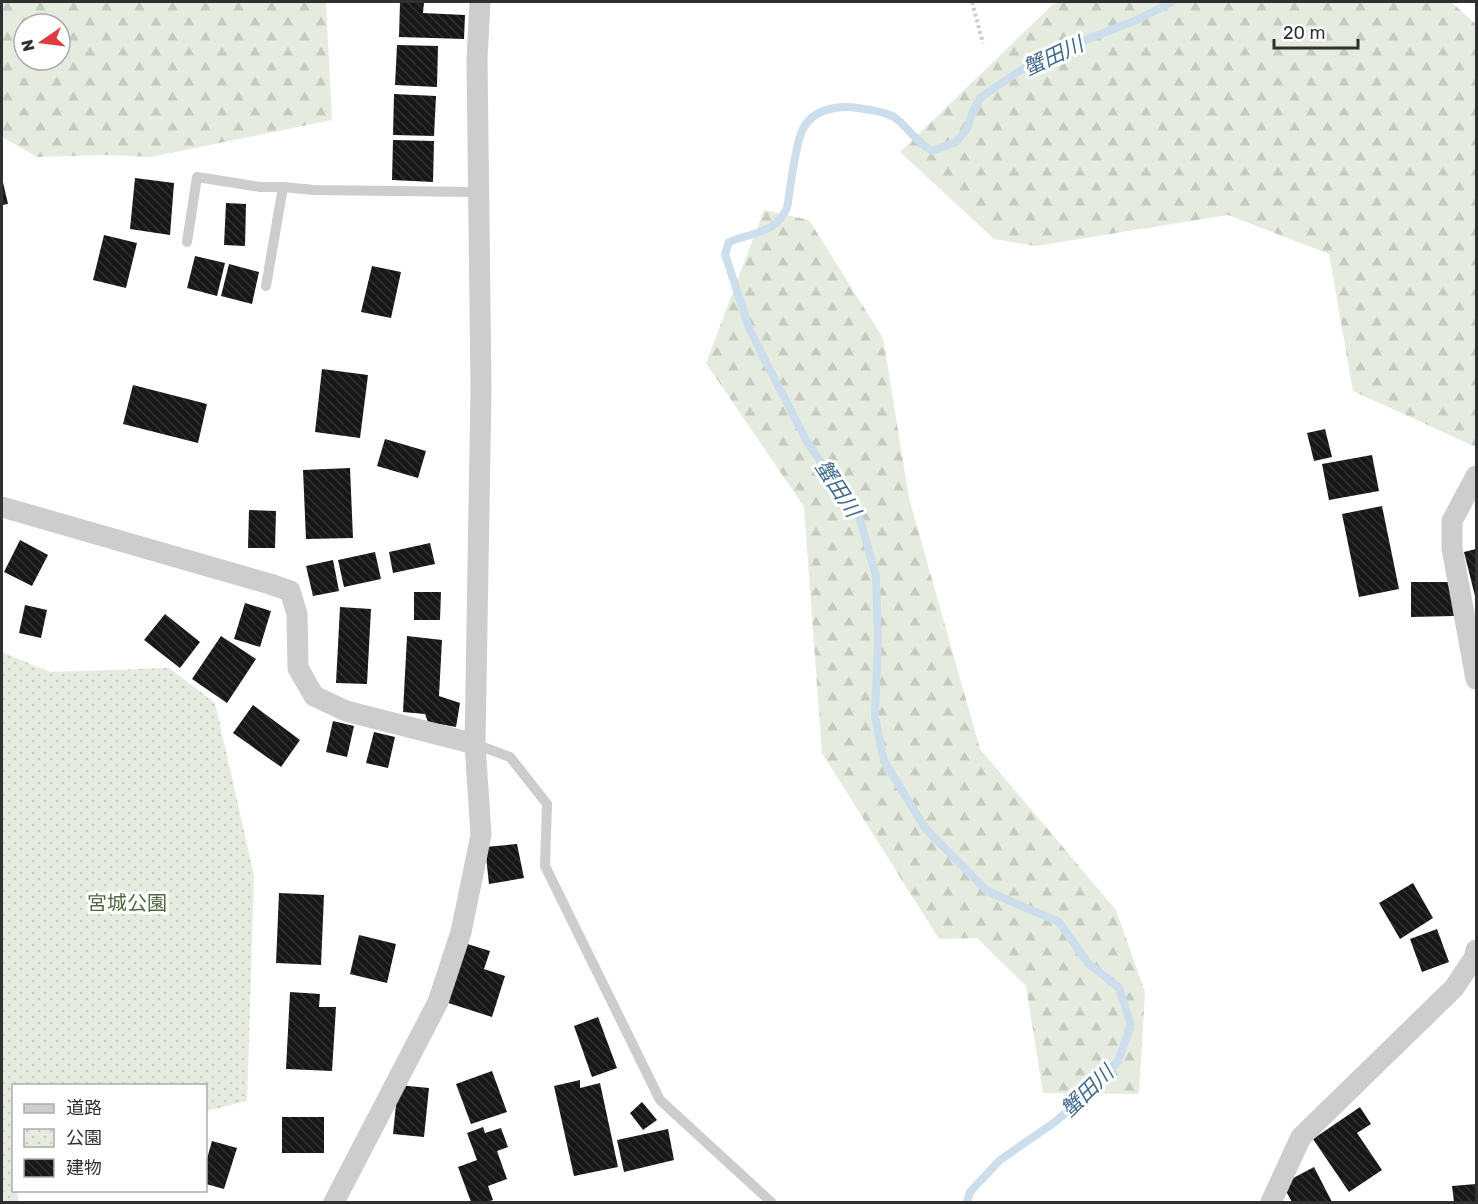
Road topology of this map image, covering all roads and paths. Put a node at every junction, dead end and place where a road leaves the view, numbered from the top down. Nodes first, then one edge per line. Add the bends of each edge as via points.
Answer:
1 (480, 2) edge
2 (972, 2) edge
3 (983, 43) dead end
4 (283, 188) junction
5 (478, 192) junction
6 (187, 242) dead end
7 (266, 286) dead end
8 (1476, 476) edge
9 (2, 507) edge
10 (1476, 679) edge
11 (476, 744) junction
12 (1476, 950) edge
13 (334, 1203) edge
14 (771, 1203) edge
15 (1271, 1203) edge

1 - 5 street
2 - 3 path
4 - 5 lane
4 - 6 lane via 196,177
4 - 7 lane
5 - 11 street via 481,389
8 - 10 street via 1452,520 1452,548
9 - 11 street via 290,591 297,614 298,668 314,696 346,711
11 - 13 street via 481,835 461,932 438,1002
11 - 14 lane via 510,757 547,804 545,866 660,1100
12 - 15 street via 1454,988 1301,1137

